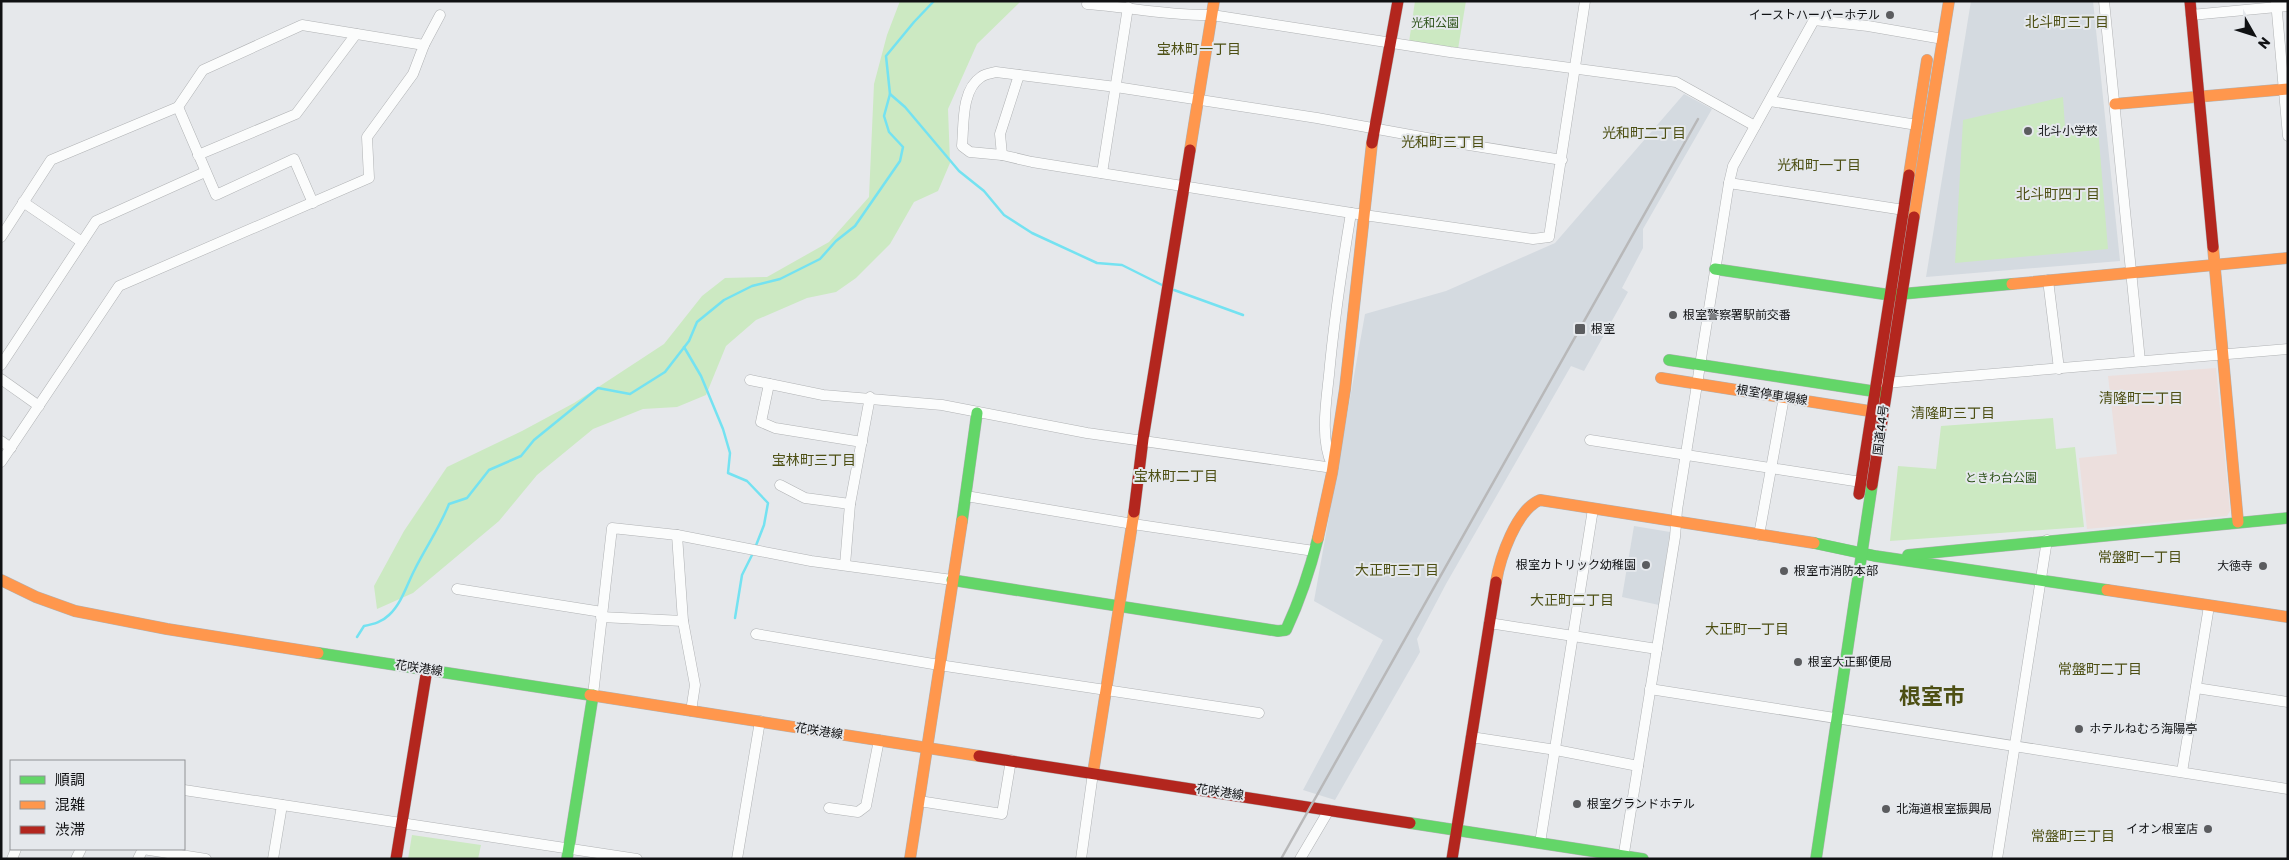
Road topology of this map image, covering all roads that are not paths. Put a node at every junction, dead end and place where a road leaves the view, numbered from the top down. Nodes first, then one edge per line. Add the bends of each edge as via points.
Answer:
1 (1214, 1) edge
2 (1398, 1) edge
3 (1585, 1) edge
4 (1949, 1) edge
5 (2104, 1) edge
6 (2190, 1) edge
7 (1087, 4) dead end
8 (2276, 4) edge
9 (2288, 6) edge
10 (1128, 7) junction
11 (1212, 14) junction
12 (440, 15) dead end
13 (2191, 15) junction
14 (1931, 33) junction
15 (356, 34) junction
16 (1943, 39) junction
17 (1392, 42) junction
18 (424, 45) junction
19 (1574, 70) junction
20 (1019, 74) junction
21 (1116, 87) junction
22 (2286, 89) edge
23 (2199, 97) junction
24 (1198, 101) junction
25 (1770, 101) junction
26 (2115, 104) junction
27 (178, 107) junction
28 (1917, 125) junction
29 (1755, 126) junction
30 (1376, 128) junction
31 (2288, 136) edge
32 (198, 155) junction
33 (1002, 155) junction
34 (1562, 160) junction
35 (205, 172) junction
36 (1102, 173) junction
37 (1729, 183) junction
38 (1185, 187) junction
39 (23, 202) junction
40 (313, 203) junction
41 (1904, 210) junction
42 (1350, 213) junction
43 (1364, 215) junction
44 (1, 237) edge
45 (82, 242) junction
46 (2288, 258) edge
47 (2216, 266) junction
48 (1715, 269) junction
49 (2132, 272) junction
50 (2048, 280) junction
51 (1904, 294) junction
52 (1890, 295) junction
53 (2288, 349) edge
54 (2222, 355) junction
55 (1668, 360) dead end
56 (2140, 361) junction
57 (1, 365) edge
58 (1700, 365) junction
59 (2059, 369) junction
60 (1661, 378) dead end
61 (1, 379) edge
62 (750, 380) dead end
63 (1697, 382) junction
64 (769, 384) junction
65 (1873, 387) junction
66 (1887, 388) junction
67 (1784, 397) junction
68 (870, 398) junction
69 (39, 406) junction
70 (1870, 411) junction
71 (977, 413) junction
72 (1883, 413) junction
73 (1143, 439) junction
74 (1590, 440) dead end
75 (1, 441) edge
76 (862, 442) junction
77 (11, 448) junction
78 (1686, 456) junction
79 (1, 462) edge
80 (1333, 468) junction
81 (1770, 468) junction
82 (1861, 482) junction
83 (780, 485) dead end
84 (966, 496) junction
85 (850, 504) junction
86 (1593, 509) junction
87 (2288, 518) edge
88 (1677, 522) junction
89 (2238, 522) junction
90 (1133, 524) junction
91 (677, 534) junction
92 (1759, 535) junction
93 (2046, 540) junction
94 (1314, 551) junction
95 (1857, 552) junction
96 (1884, 557) junction
97 (845, 565) junction
98 (1, 580) edge
99 (952, 580) junction
100 (2040, 580) junction
101 (457, 589) dead end
102 (2209, 606) junction
103 (1120, 608) junction
104 (601, 615) junction
105 (2288, 617) edge
106 (683, 621) junction
107 (1489, 622) junction
108 (756, 634) dead end
109 (1573, 636) junction
110 (1657, 649) junction
111 (939, 665) junction
112 (427, 669) junction
113 (1830, 682) dead end
114 (2196, 688) junction
115 (1106, 689) junction
116 (1650, 689) junction
117 (593, 695) junction
118 (1827, 701) dead end
119 (2288, 702) edge
120 (691, 710) junction
121 (1259, 713) dead end
122 (1825, 716) junction
123 (1837, 718) junction
124 (760, 721) junction
125 (1471, 737) junction
126 (880, 740) junction
127 (2014, 745) junction
128 (927, 747) junction
129 (1556, 750) junction
130 (1011, 760) junction
131 (1638, 766) junction
132 (2182, 772) junction
133 (1093, 773) junction
134 (1814, 789) dead end
135 (2288, 789) edge
136 (185, 790) edge
137 (919, 801) junction
138 (282, 805) junction
139 (828, 808) dead end
140 (1329, 810) junction
141 (402, 823) junction
142 (1458, 830) junction
143 (1540, 843) junction
144 (149, 850) edge
145 (568, 854) edge
146 (1623, 857) edge
147 (206, 859) edge
148 (273, 859) edge
149 (396, 859) edge
150 (638, 859) edge
151 (737, 859) edge
152 (910, 859) edge
153 (1080, 859) edge
154 (1300, 859) edge
155 (1452, 859) edge
156 (1643, 859) edge
157 (1816, 859) edge
158 (1997, 859) edge

1 - 11 main road
2 - 17 main road
3 - 19 street
4 - 16 main road, 国道44号
5 - 26 street
6 - 13 main road
7 - 10 street
8 - 9 street
8 - 13 street
8 - 22 street
10 - 11 street via 1183,15
10 - 21 street
11 - 17 street
11 - 24 main road
12 - 18 street
13 - 23 main road
14 - 16 street
14 - 25 street via 1814,20
14 - 28 main road, 国道44号
15 - 18 street
15 - 27 street via 302,25 203,70
15 - 32 street via 296,114
16 - 51 main road, 国道44号
17 - 19 street
17 - 30 main road
18 - 40 street via 413,74 367,137 369,178
19 - 29 street via 1676,82
19 - 34 street
20 - 21 street
20 - 33 street via 1000,134
20 - 33 street via 996,72 982,76 973,84 965,105 962,146 970,152
21 - 24 street
21 - 36 street
22 - 23 main road
22 - 31 street
23 - 26 main road
23 - 47 main road
24 - 30 street
24 - 38 main road
25 - 28 street
25 - 29 street
26 - 49 street
27 - 32 street
27 - 39 street via 51,160
28 - 41 main road, 国道44号
29 - 37 street via 1733,166
30 - 34 street
30 - 43 main road
32 - 35 street
33 - 36 street
34 - 43 street via 1549,237 1533,239
35 - 40 street via 216,195 294,159
35 - 45 street via 96,221
36 - 38 street
37 - 41 street
37 - 48 street
38 - 42 street
38 - 73 main road
39 - 44 street
39 - 45 street
40 - 69 street via 119,286
41 - 52 main road, 国道44号
42 - 43 street
42 - 80 street via 1335,311 1328,389 1326,429 1328,457
43 - 80 main road via 1354,320
45 - 57 street
46 - 47 main road
47 - 49 main road
47 - 54 main road
48 - 52 main road
48 - 58 street
49 - 50 main road
49 - 56 street
50 - 51 main road
50 - 59 street
51 - 52 main road
51 - 66 main road, 国道44号
52 - 65 main road, 国道44号
53 - 54 street
54 - 56 street
54 - 89 main road
55 - 58 main road, 根室停車場線
56 - 59 street
58 - 63 street
58 - 65 main road, 根室停車場線
59 - 66 street
60 - 63 main road, 根室停車場線
61 - 69 street
62 - 64 street
63 - 67 main road, 根室停車場線
63 - 78 street
64 - 68 street via 823,395
64 - 76 street via 761,422 774,428
65 - 66 main road, 根室停車場線
65 - 70 main road, 国道44号
66 - 72 main road, 国道44号
67 - 70 main road, 根室停車場線
67 - 81 street
68 - 71 street via 942,405
68 - 76 street
69 - 77 street
70 - 72 main road, 根室停車場線
70 - 82 main road, 国道44号
71 - 73 street via 1087,433
71 - 84 main road
72 - 95 main road, 国道44号
73 - 80 street
73 - 90 main road
74 - 78 street
75 - 77 street
76 - 85 street
77 - 79 street
78 - 81 street
78 - 88 street
80 - 94 main road
81 - 82 street
81 - 92 street
82 - 95 main road, 国道44号
83 - 85 street via 805,498
84 - 90 street
84 - 99 main road
85 - 97 street
86 - 88 main road
86 - 107 main road via 1540,500 1530,504 1504,548
86 - 109 street
87 - 89 main road
88 - 92 main road
88 - 110 street
89 - 93 main road
90 - 94 street
90 - 103 main road
91 - 97 street
91 - 104 street via 612,528
91 - 106 street
92 - 95 main road
93 - 96 main road
93 - 100 street
94 - 103 main road via 1301,596 1286,630 1278,632
95 - 96 main road
95 - 113 main road, 国道44号
95 - 123 main road, 国道44号
96 - 100 main road
97 - 99 street
98 - 112 main road, 花咲港線 via 36,597 103,617
99 - 103 main road
99 - 111 main road
100 - 102 main road
100 - 127 street
101 - 104 street
102 - 105 main road
102 - 114 street
103 - 115 main road
104 - 106 street
104 - 117 street
106 - 120 street via 694,685
107 - 109 street
107 - 125 main road
108 - 111 street
109 - 110 street
109 - 129 street
110 - 116 street
111 - 115 street
111 - 128 main road
112 - 117 main road, 花咲港線
112 - 141 main road
114 - 119 street
114 - 132 street
115 - 121 street
115 - 133 main road
116 - 122 street
116 - 131 street
117 - 120 main road, 花咲港線
117 - 145 main road
118 - 122 main road
120 - 124 main road, 花咲港線
122 - 123 street
122 - 134 main road
123 - 127 street
123 - 157 main road, 国道44号
124 - 126 main road, 花咲港線
124 - 151 street
125 - 129 street
125 - 142 main road
126 - 128 main road, 花咲港線
126 - 139 street via 866,806 858,812
127 - 132 street
127 - 158 street
128 - 130 main road, 花咲港線
128 - 137 main road
129 - 131 street
129 - 143 street
130 - 133 main road, 花咲港線
130 - 137 street via 1002,814
131 - 146 street
132 - 135 street
133 - 140 main road, 花咲港線
133 - 153 street
136 - 138 street
137 - 152 main road
138 - 141 street
138 - 148 street
140 - 142 main road, 花咲港線
140 - 154 street
141 - 145 street
141 - 149 main road
142 - 143 main road, 花咲港線
142 - 155 main road
143 - 146 main road, 花咲港線
144 - 147 street
145 - 150 street
146 - 156 main road, 花咲港線

